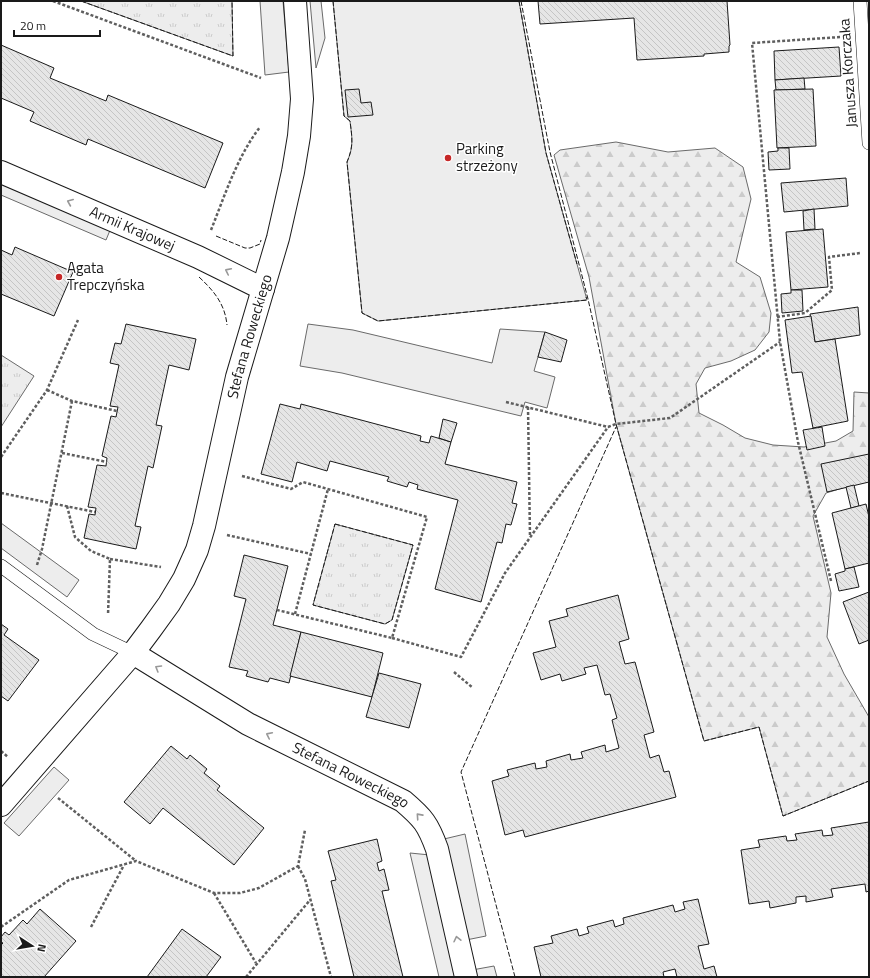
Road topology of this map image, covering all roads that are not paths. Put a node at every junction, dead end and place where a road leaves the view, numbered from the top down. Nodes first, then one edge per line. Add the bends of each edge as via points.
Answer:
1 (295, 1) edge
2 (860, 1) edge
3 (869, 143) edge
4 (1, 172) edge
5 (263, 289) junction
6 (1, 566) edge
7 (133, 653) junction
8 (1, 805) edge
9 (466, 977) edge

1 - 5 street, Stefana Roweckiego via 302,99 299,136 280,230
2 - 3 lane, Janusza Korczaka
5 -> 4 street, Armii Krajowej via 198,257
5 - 7 street, Stefana Roweckiego via 237,377 197,550 169,604
6 - 7 lane via 93,634
7 - 8 street, Stefana Roweckiego
9 -> 7 street, Stefana Roweckiego via 437,849 431,832 420,816 403,801 248,724

